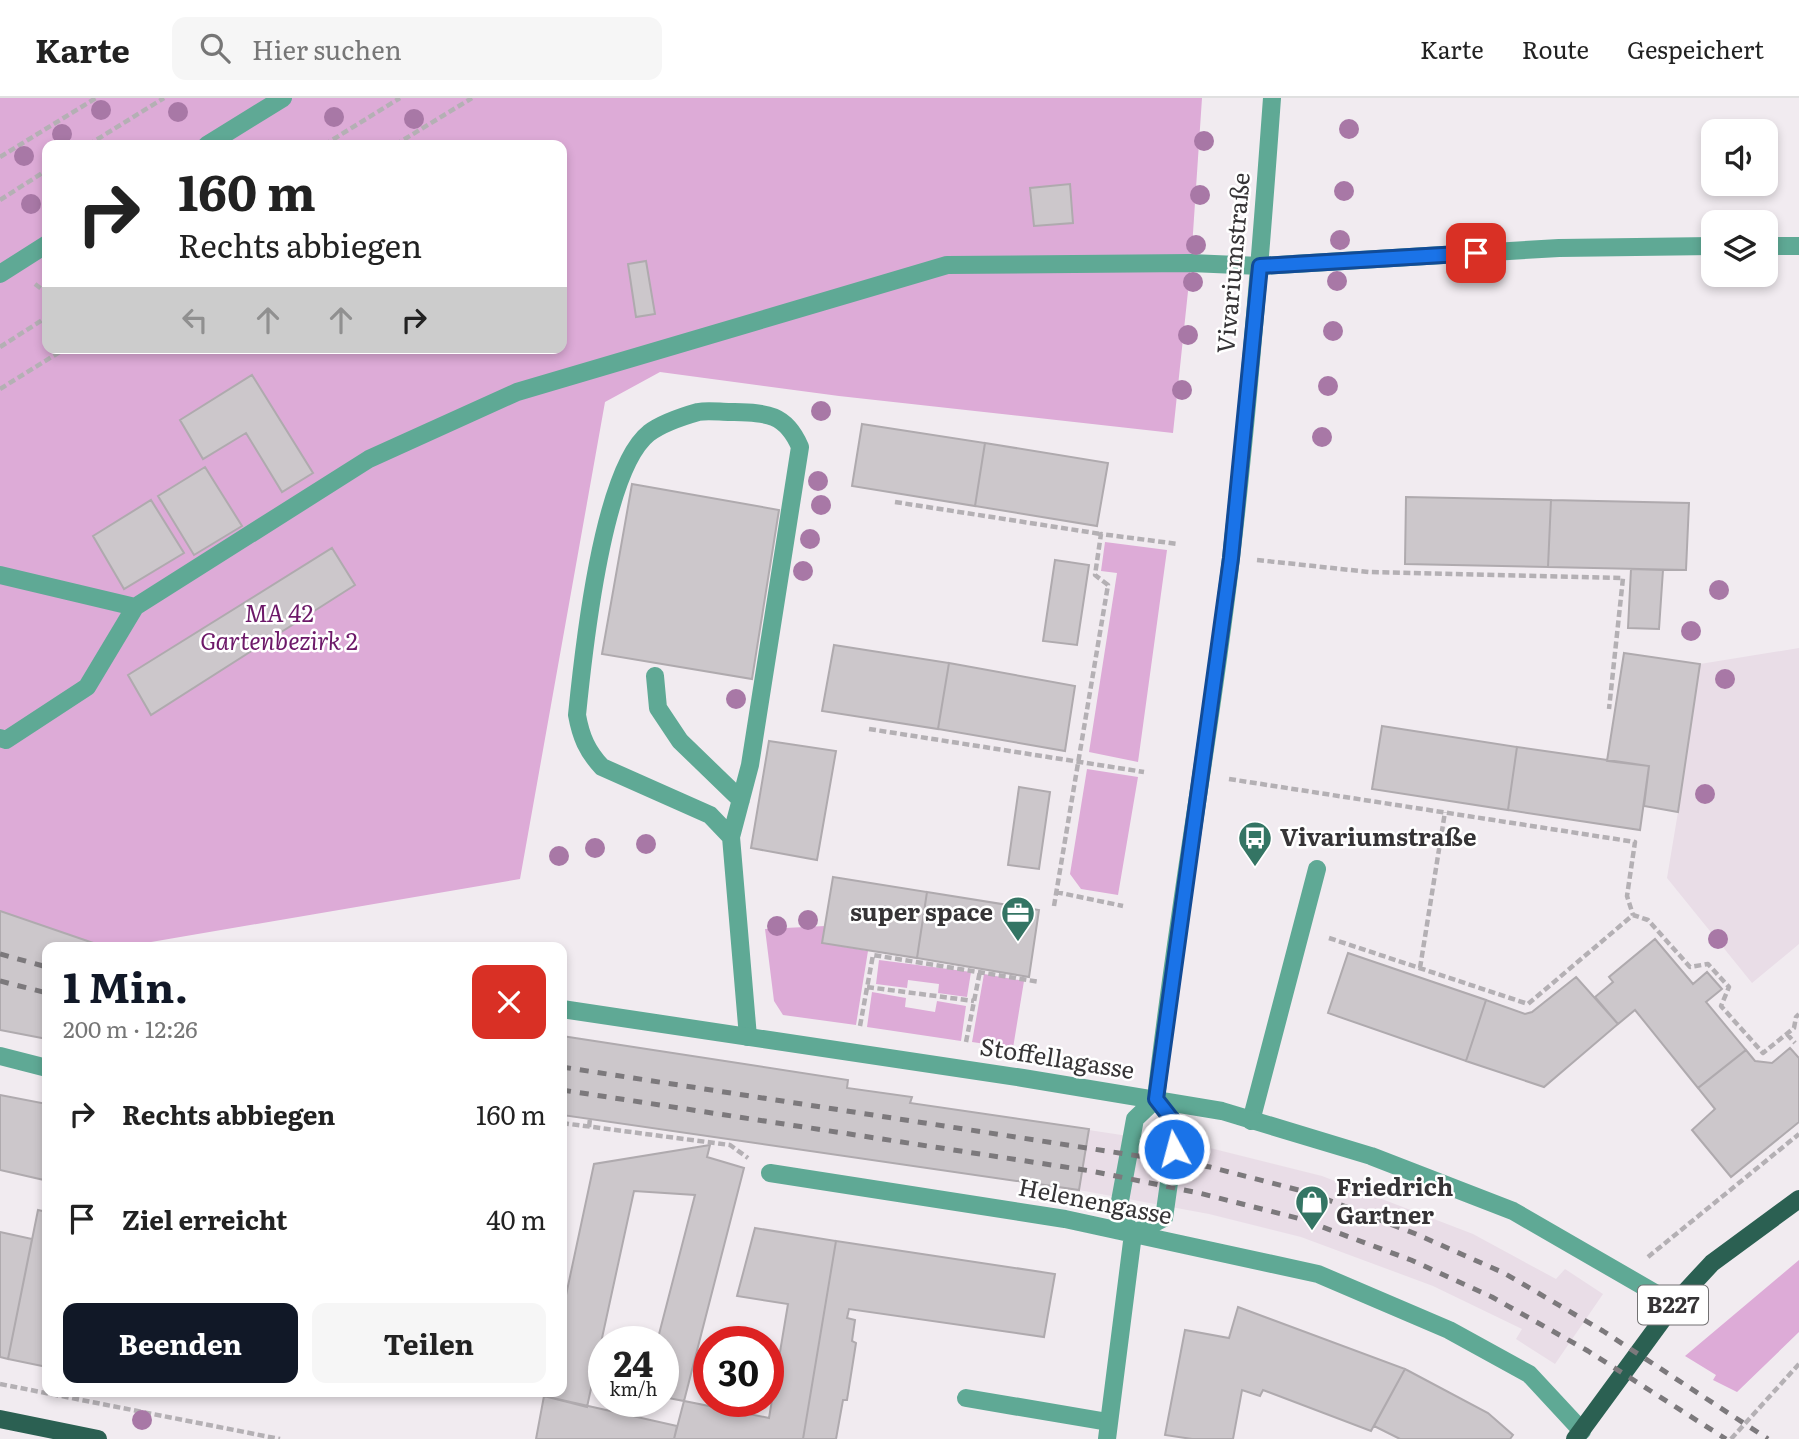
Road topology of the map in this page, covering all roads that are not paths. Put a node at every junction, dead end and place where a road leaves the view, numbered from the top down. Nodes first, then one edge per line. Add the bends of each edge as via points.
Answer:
1 (283, 98) edge
2 (1272, 98) edge
3 (215, 140) edge
4 (1701, 246) edge
5 (1778, 246) edge
6 (1799, 246) edge
7 (42, 247) edge
8 (1260, 266) junction
9 (0, 274) edge
10 (0, 575) edge
11 (135, 607) junction
12 (655, 676) dead end
13 (0, 738) edge
14 (741, 800) junction
15 (732, 837) junction
16 (1317, 869) dead end
17 (567, 1010) edge
18 (757, 1038) junction
19 (0, 1056) edge
20 (42, 1067) edge
21 (1156, 1099) junction
22 (1251, 1121) junction
23 (770, 1173) road end
24 (1799, 1199) edge
25 (1133, 1234) junction
26 (1674, 1304) junction
27 (966, 1398) dead end
28 (0, 1419) edge
29 (1107, 1431) edge
30 (1578, 1435) edge
31 (98, 1439) edge

1 - 3 street
2 - 8 street, Vivariumstraße
4 - 8 street via 1559,248
5 - 6 street
7 - 9 street
8 - 11 street via 1191,262 947,265 517,392 369,459
8 - 21 street, Vivariumstraße via 1231,558
10 - 11 street
11 - 13 street via 87,687 6,740
12 - 14 street via 658,708 680,741
14 - 15 street
14 - 15 street via 800,447 781,420 762,413 700,411 649,433 620,481 598,560 577,715 581,738 602,767 710,815
15 - 18 street
16 - 22 street
17 - 18 street, Stoffellagasse
18 - 21 street, Stoffellagasse
19 - 20 street
21 - 22 street, Stoffellagasse
21 - 25 street via 1135,1119 1118,1212
21 - 25 street via 1177,1126 1164,1218
22 - 26 street, Stoffellagasse via 1371,1156 1513,1212
23 - 25 street, Helenengasse via 1065,1219
24 - 26 main road, B227 via 1712,1263
25 - 29 street
25 - 30 street, Helenengasse via 1318,1274 1449,1329 1529,1374
26 - 30 main road, B227
27 - 29 street
28 - 31 main road

